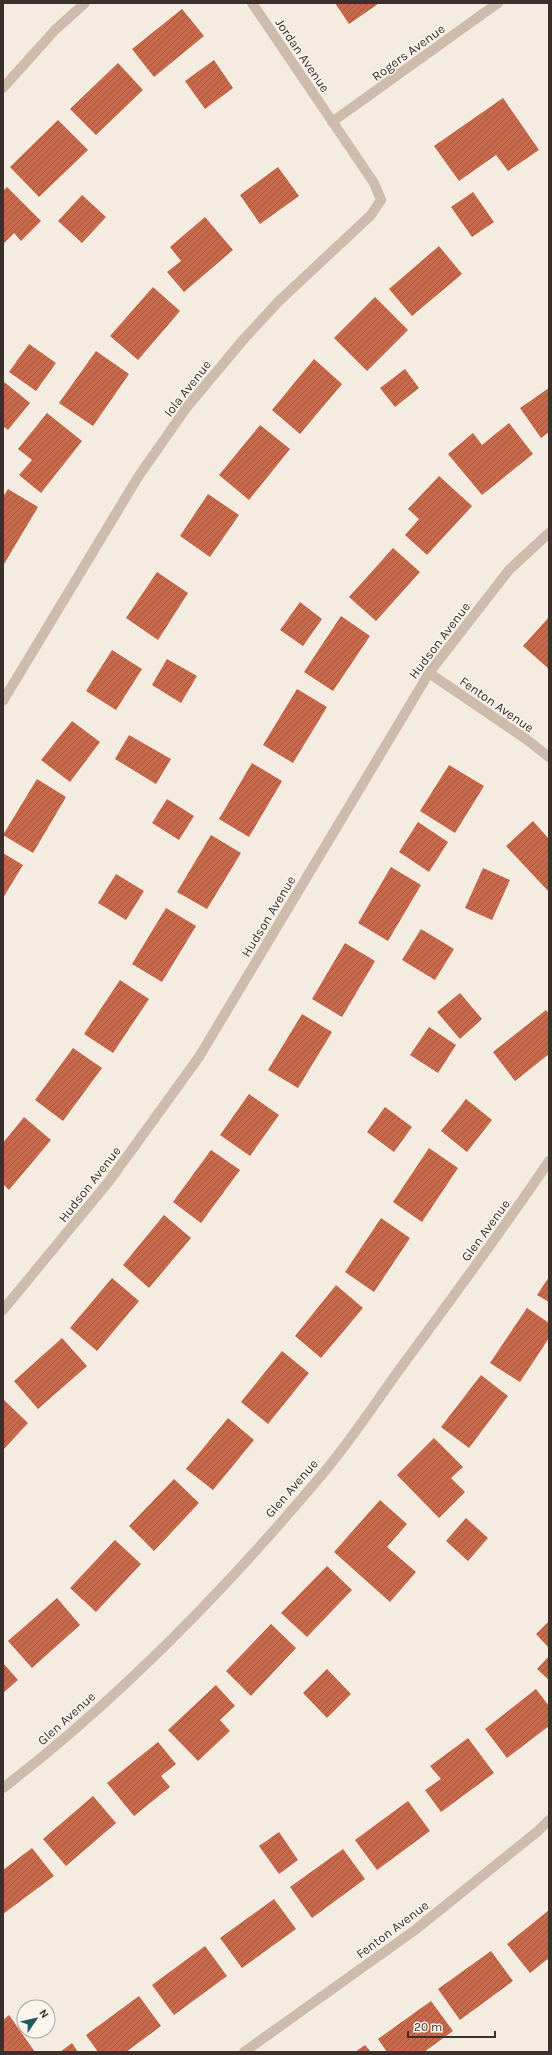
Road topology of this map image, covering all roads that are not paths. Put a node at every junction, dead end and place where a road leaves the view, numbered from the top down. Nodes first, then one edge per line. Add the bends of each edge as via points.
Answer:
1 (85, 3) edge
2 (252, 3) edge
3 (498, 3) edge
4 (3, 88) edge
5 (332, 122) junction
6 (549, 533) edge
7 (429, 673) junction
8 (3, 701) edge
9 (549, 757) edge
10 (549, 1161) edge
11 (3, 1310) edge
12 (3, 1788) edge
13 (549, 1820) edge
14 (244, 2052) edge

1 - 4 street via 55,30
2 - 5 street, Jordan Avenue
3 - 5 street, Rogers Avenue
5 - 8 street, Iola Avenue via 374,183 380,200 376,210 278,302 187,407 138,477
6 - 7 street, Hudson Avenue via 509,570
7 - 9 street, Fenton Avenue
7 - 11 street, Hudson Avenue via 199,1056 110,1180
10 - 12 street, Glen Avenue via 508,1222 321,1476 228,1580 141,1668 39,1760
13 - 14 street, Fenton Avenue via 415,1930

